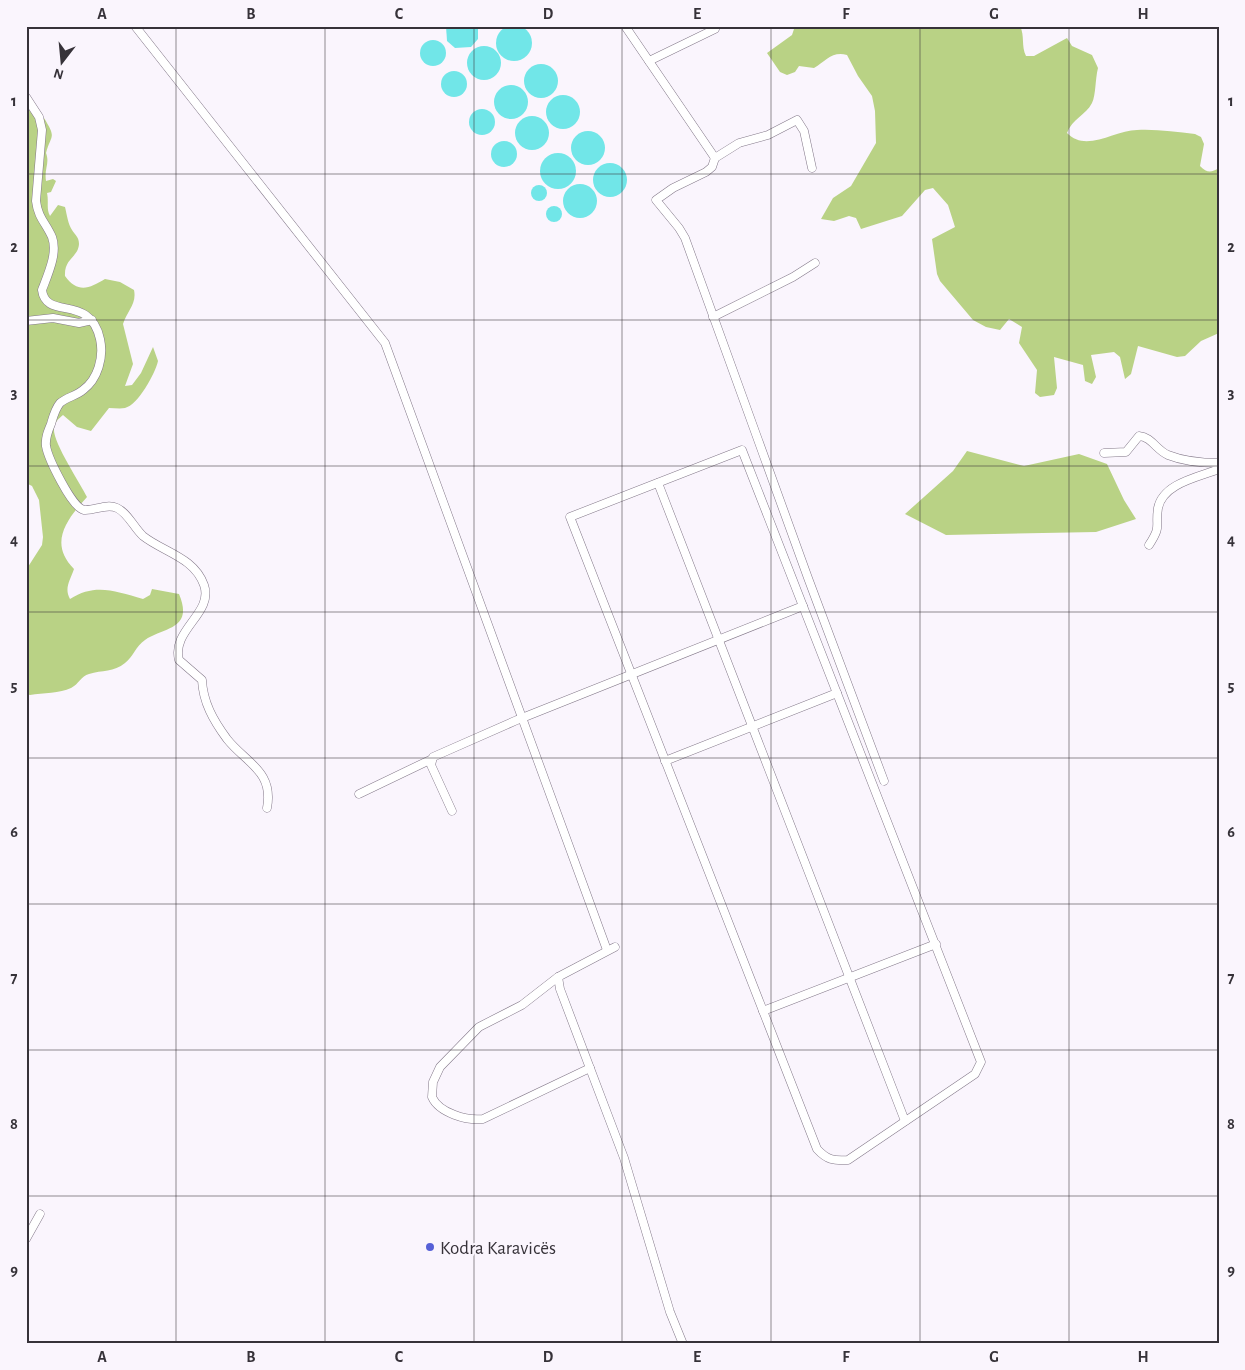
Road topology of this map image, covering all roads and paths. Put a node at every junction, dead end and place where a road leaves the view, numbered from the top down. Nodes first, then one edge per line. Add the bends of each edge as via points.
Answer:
1 (134, 26) edge
2 (624, 26) edge
3 (716, 26) edge
4 (649, 61) junction
5 (26, 96) edge
6 (715, 158) junction
7 (812, 168) dead end
8 (815, 263) dead end
9 (713, 317) junction
10 (92, 320) junction
11 (26, 321) edge
12 (1104, 454) dead end
13 (1219, 464) edge
14 (1219, 469) edge
15 (658, 483) junction
16 (1149, 545) dead end
17 (803, 606) junction
18 (718, 640) junction
19 (632, 674) junction
20 (837, 693) junction
21 (522, 718) junction
22 (752, 726) junction
23 (432, 759) junction
24 (665, 761) junction
25 (884, 781) dead end
26 (359, 794) dead end
27 (267, 808) dead end
28 (452, 810) dead end
29 (936, 944) junction
30 (615, 947) dead end
31 (607, 950) junction
32 (558, 977) junction
33 (849, 977) junction
34 (763, 1011) junction
35 (590, 1068) junction
36 (904, 1121) junction
37 (40, 1214) dead end
38 (26, 1239) edge
39 (683, 1344) edge

1 - 21 street via 385,343
2 - 4 street
3 - 4 street via 716,29
4 - 6 street
5 - 10 street via 39,117 42,130 36,201 38,213 54,247 43,296 54,306 83,312
6 - 7 street via 739,142 774,132 797,120 804,131
6 - 9 street via 706,172 656,200 685,238
8 - 9 street
9 - 25 street
10 - 11 street via 79,323 54,318
10 - 27 street via 100,346 96,374 82,391 60,404 46,446 54,467 77,506 87,510 108,506 117,508 143,536 178,556 199,574 204,586 203,605 180,639 179,660 202,680 204,703 227,739 265,779 269,798
12 - 13 street via 1126,452 1142,436 1167,455
14 - 16 street via 1164,494 1158,509 1158,532
15 - 17 street via 742,450
15 - 18 street
15 - 19 street via 570,517
17 - 18 street
17 - 20 street
18 - 19 street
18 - 22 street
19 - 21 street
19 - 24 street
20 - 22 street
20 - 29 street
21 - 23 street
21 - 31 street
22 - 24 street
22 - 33 street
23 - 26 street
23 - 28 street via 434,773
24 - 34 street
29 - 33 street
29 - 36 street via 981,1066 975,1074
30 - 31 street
31 - 32 street
32 - 35 street
32 - 35 street via 522,1005 479,1027 448,1056 436,1074 432,1097 437,1105 452,1113 483,1119
33 - 34 street
33 - 36 street
34 - 36 street via 817,1149 825,1158 848,1160
35 - 39 street via 624,1158
37 - 38 street

